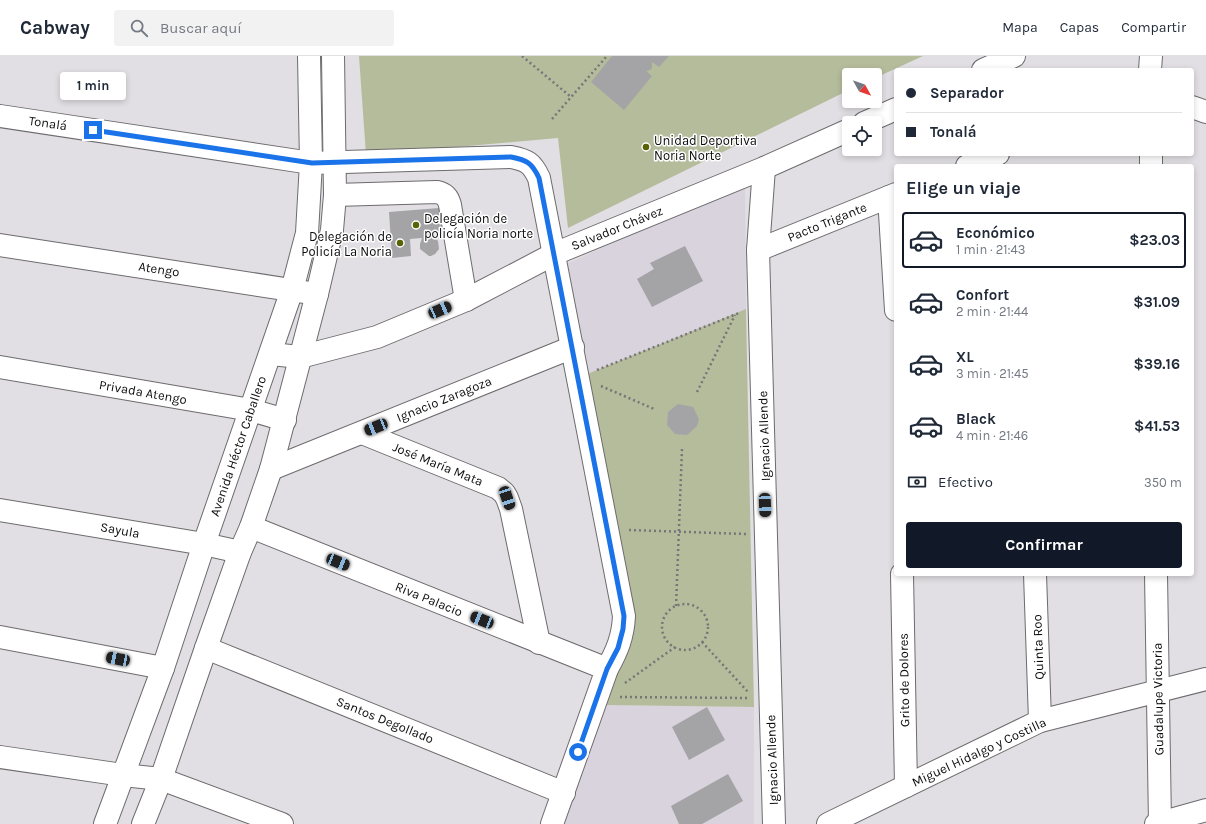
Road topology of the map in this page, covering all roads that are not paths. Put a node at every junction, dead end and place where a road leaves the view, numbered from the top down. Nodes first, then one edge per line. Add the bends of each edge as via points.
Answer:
1 (309, 56) edge
2 (333, 56) edge
3 (1014, 56) edge
4 (1151, 56) edge
5 (987, 68) edge
6 (1150, 68) edge
7 (1194, 108) edge
8 (894, 110) edge
9 (1206, 112) edge
10 (0, 116) edge
11 (880, 116) edge
12 (842, 133) edge
13 (993, 156) edge
14 (334, 162) junction
15 (312, 163) junction
16 (972, 164) edge
17 (764, 168) junction
18 (335, 195) junction
19 (892, 195) edge
20 (0, 245) edge
21 (758, 250) junction
22 (894, 252) edge
23 (554, 254) junction
24 (292, 290) junction
25 (317, 294) junction
26 (466, 300) junction
27 (573, 347) junction
28 (270, 354) junction
29 (300, 357) junction
30 (0, 367) edge
31 (251, 410) junction
32 (285, 420) junction
33 (362, 433) junction
34 (271, 469) junction
35 (0, 510) edge
36 (251, 527) junction
37 (204, 544) junction
38 (240, 552) junction
39 (902, 576) edge
40 (1035, 576) edge
41 (1156, 576) edge
42 (0, 637) edge
43 (539, 643) junction
44 (206, 648) junction
45 (163, 668) junction
46 (607, 669) junction
47 (1206, 679) edge
48 (1157, 691) junction
49 (1040, 721) junction
50 (0, 757) edge
51 (123, 775) junction
52 (162, 779) junction
53 (906, 786) junction
54 (564, 793) junction
55 (1206, 810) edge
56 (1159, 823) edge
57 (104, 824) edge
58 (143, 824) edge
59 (282, 824) edge
60 (552, 824) edge
61 (774, 824) edge
62 (828, 824) edge

1 - 15 street, Avenida Héctor Caballero
2 - 14 street
3 - 5 street
4 - 6 street
7 - 9 street
8 - 11 street
10 - 15 street, Tonalá
12 - 17 street, Salvador Chávez
13 - 16 street
14 - 15 street, Tonalá
14 - 18 street
14 - 23 street, Tonalá via 511,157 524,160 534,167 539,178
15 - 24 street, Avenida Héctor Caballero via 307,233
17 - 21 street, Ignacio Allende
17 - 23 street, Salvador Chávez
18 - 25 street via 332,230
18 - 26 street via 437,192 448,198
19 - 21 street, Pacto Trigante
19 - 22 street
20 - 24 street, Atengo
21 - 61 street, Ignacio Allende
23 - 26 street, Salvador Chávez
23 - 27 street, Tonalá
24 - 25 street, Atengo
24 - 28 street, Avenida Héctor Caballero
25 - 29 street
26 - 29 street, Salvador Chávez via 377,337
27 - 33 street, Ignacio Zaragoza
27 - 46 street, Tonalá via 624,616 618,648
28 - 29 street, Salvador Chávez
28 - 31 street, Avenida Héctor Caballero
29 - 32 street
30 - 31 street, Privada Atengo
31 - 32 street, Privada Atengo
31 - 37 street, Avenida Héctor Caballero
32 - 34 street
33 - 34 street, Ignacio Zaragoza
33 - 43 street, José María Mata via 498,488 504,493 511,509
34 - 36 street
35 - 37 street, Sayula
36 - 38 street
36 - 43 street, Riva Palacio
37 - 38 street, Sayula
37 - 45 street, Avenida Héctor Caballero
38 - 44 street
39 - 53 street, Grito de Dolores
40 - 49 street, Quinta Roo
41 - 48 street, Guadalupe Victoria
42 - 45 street
43 - 46 street, Riva Palacio
44 - 52 street
44 - 54 street, Santos Degollado
45 - 51 street, Avenida Héctor Caballero
46 - 54 street, Tonalá
47 - 48 street, Miguel Hidalgo y Costilla
48 - 49 street, Miguel Hidalgo y Costilla
48 - 56 street, Guadalupe Victoria
49 - 53 street, Miguel Hidalgo y Costilla
50 - 51 street
51 - 52 street
51 - 57 street, Avenida Héctor Caballero
52 - 58 street
52 - 59 street
53 - 62 street, Miguel Hidalgo y Costilla
54 - 60 street, Tonalá
55 - 56 street

